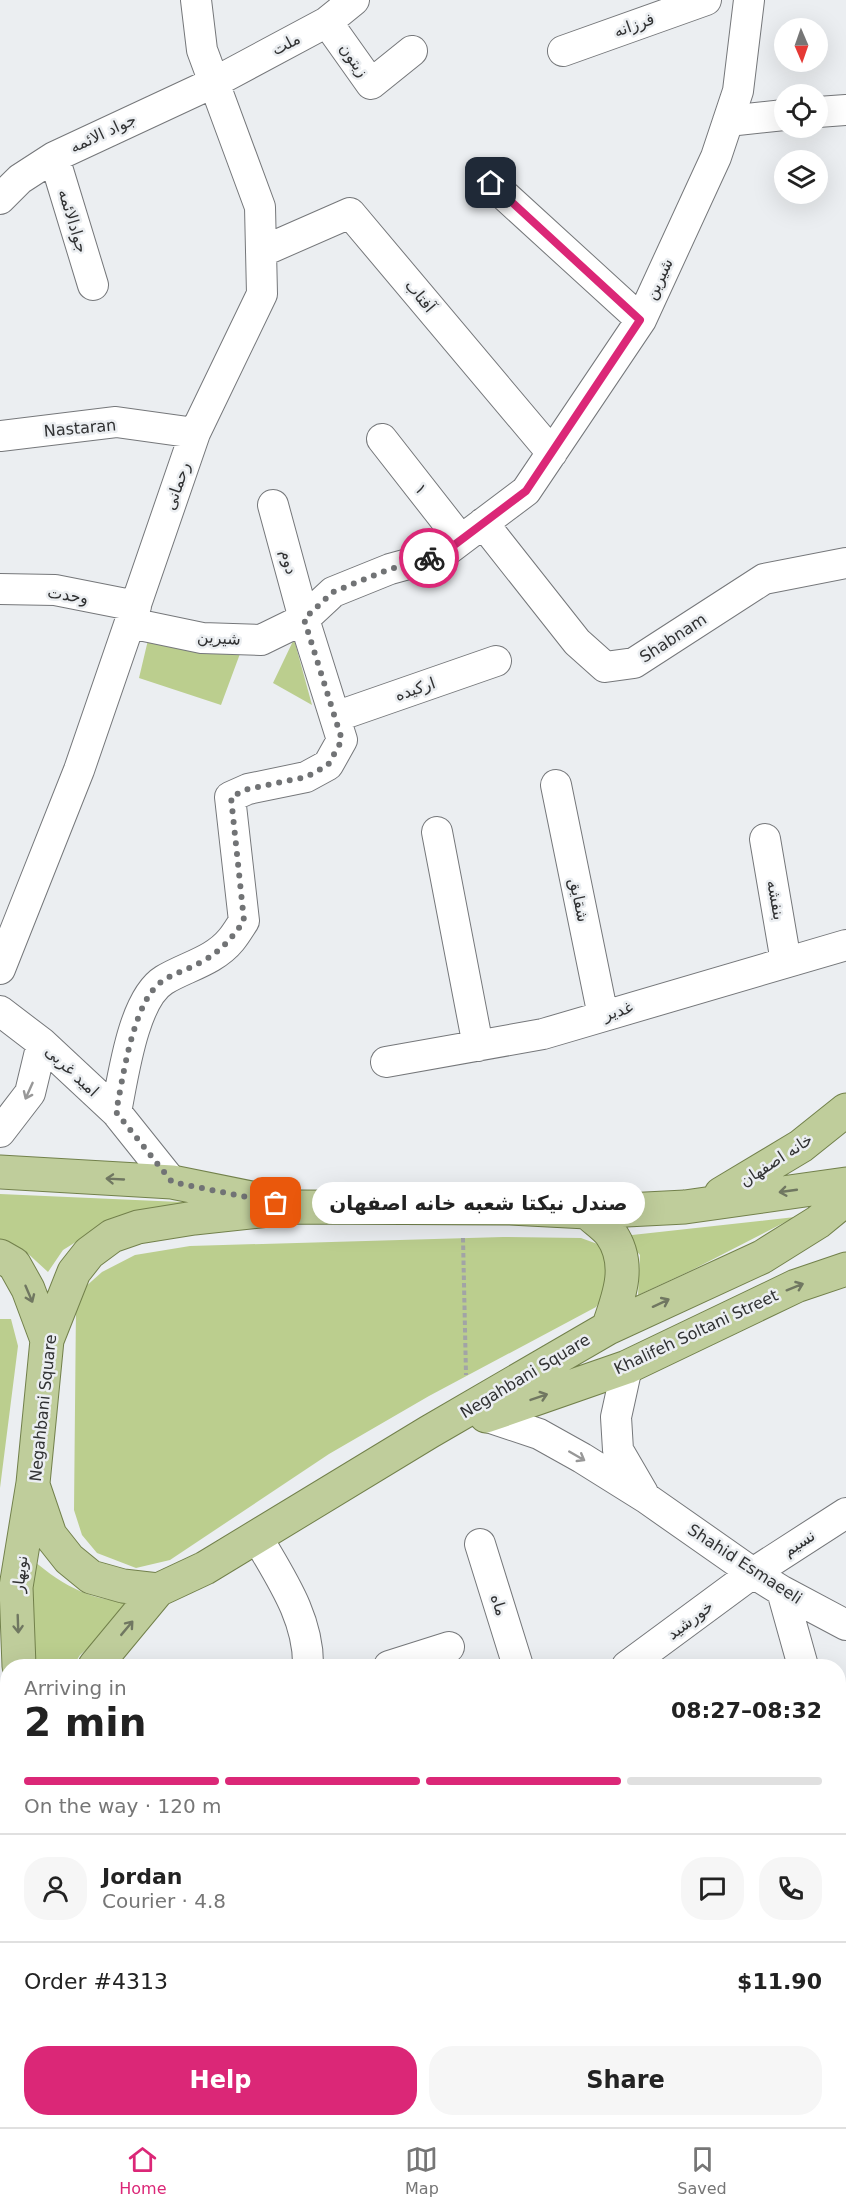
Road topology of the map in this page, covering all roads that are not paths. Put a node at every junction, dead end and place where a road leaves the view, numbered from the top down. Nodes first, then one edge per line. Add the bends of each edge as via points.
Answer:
1 (195, 0) edge
2 (354, 0) edge
3 (706, 0) edge
4 (749, 0) edge
5 (666, 6) edge
6 (327, 22) junction
7 (412, 51) dead end
8 (563, 51) dead end
9 (215, 82) junction
10 (846, 110) edge
11 (828, 111) edge
12 (774, 117) edge
13 (728, 121) junction
14 (54, 157) junction
15 (491, 183) dead end
16 (0, 199) edge
17 (261, 252) junction
18 (93, 285) dead end
19 (640, 320) junction
20 (195, 433) junction
21 (0, 436) edge
22 (382, 439) dead end
23 (552, 453) junction
24 (273, 505) dead end
25 (472, 531) junction
26 (846, 562) edge
27 (0, 590) edge
28 (133, 614) junction
29 (304, 619) junction
30 (496, 661) dead end
31 (335, 717) junction
32 (556, 785) dead end
33 (437, 832) dead end
34 (765, 839) dead end
35 (846, 945) edge
36 (786, 962) junction
37 (0, 969) edge
38 (0, 1011) edge
39 (603, 1016) junction
40 (42, 1043) junction
41 (478, 1046) junction
42 (386, 1062) dead end
43 (846, 1110) edge
44 (116, 1112) junction
45 (0, 1132) edge
46 (0, 1172) edge
47 (172, 1182) junction
48 (846, 1184) edge
49 (846, 1199) edge
50 (703, 1204) junction
51 (297, 1207) junction
52 (587, 1212) junction
53 (0, 1256) edge
54 (846, 1269) edge
55 (608, 1328) junction
56 (47, 1340) junction
57 (627, 1367) junction
58 (465, 1417) junction
59 (33, 1483) junction
60 (646, 1498) junction
61 (846, 1513) edge
62 (257, 1537) junction
63 (480, 1544) dead end
64 (753, 1573) junction
65 (158, 1590) junction
66 (782, 1591) junction
67 (846, 1625) edge
68 (449, 1647) dead end
69 (19, 1659) edge
70 (101, 1659) edge
71 (308, 1659) edge
72 (411, 1659) edge
73 (516, 1659) edge
74 (636, 1659) edge
75 (801, 1659) edge

1 - 9 street, رحمانی via 202,50
2 - 6 street, ملت
3 - 5 street, فرزانه
4 - 13 street, شیرین via 738,91
5 - 8 street, فرزانه
6 - 7 street, زیتون via 371,84
6 - 9 street, ملت
9 - 14 street, جواد الائمه
9 - 17 street, رحمانی via 260,207
10 - 11 street
12 - 13 street
13 - 19 street, شیرین via 716,157
14 - 16 street, جواد الائمه via 20,179
14 - 18 street, جوادالائمه
15 - 19 street
17 - 20 street, رحمانی via 262,294
17 - 23 street, آفتاب via 350,213
19 - 23 street, شیرین
20 - 21 street, Nastaran via 116,422
20 - 28 street, رحمانی
22 - 25 street, ۱
23 - 25 street, شیرین via 526,491
24 - 29 street, دوم
25 - 26 street, Shabnam via 605,667 634,663 764,579
25 - 29 street, شیرین via 441,555 390,569 333,592
27 - 28 street, وحدت via 55,590
28 - 29 street, شیرین via 202,638 261,640
28 - 37 street, رحمانی via 79,770
29 - 31 street
30 - 31 street, ارکیده
31 - 44 street via 342,740 328,765 306,777 248,789 231,797 244,921 230,942 203,961 161,981 145,1000 130,1044
32 - 39 street, شقایق
33 - 41 street
34 - 36 street, بنفشه
35 - 36 street, غدیر
36 - 39 street, غدیر
38 - 40 street, امید غربی
39 - 41 street, غدیر via 543,1034
40 - 44 street, امید غربی
40 -> 45 street, امید غربی via 30,1093
41 - 42 street, غدیر
43 - 50 main road, خانه اصفهان via 801,1146
44 - 47 street, امید غربی
47 -> 46 main road
47 - 51 main road
48 -> 50 main road, Negahbani Square
55 -> 49 main road, Negahbani Square via 762,1257 818,1222
50 - 52 main road, Negahbani Square
51 - 52 main road, Negahbani Square
51 - 56 main road, Negahbani Square via 194,1218 138,1227 112,1236 89,1253 74,1272
52 - 55 main road, Negahbani Square via 611,1234 622,1258 622,1290
53 -> 56 main road via 14,1264
57 -> 54 main road, Khalifeh Soltani Street via 796,1286
55 - 58 main road, Negahbani Square
56 - 59 main road, Negahbani Square
58 -> 57 main road, Khalifeh Soltani Street
57 - 60 street, Shahid Esmaeeli via 616,1417 618,1450
58 -> 60 street, Shahid Esmaeeli via 539,1434
58 - 62 main road, Negahbani Square
59 - 65 main road, Negahbani Square via 50,1535 69,1559 91,1577
59 -> 69 main road, نوبهار via 16,1587
60 - 64 street, Shahid Esmaeeli
61 - 64 street, نسیم
62 - 65 main road, Negahbani Square
62 - 71 street via 298,1609
63 - 73 street, ماه
64 - 66 street, Shahid Esmaeeli
64 - 74 street, خورشید
70 -> 65 main road
66 - 67 street, Shahid Esmaeeli
66 - 75 street
68 - 72 street

